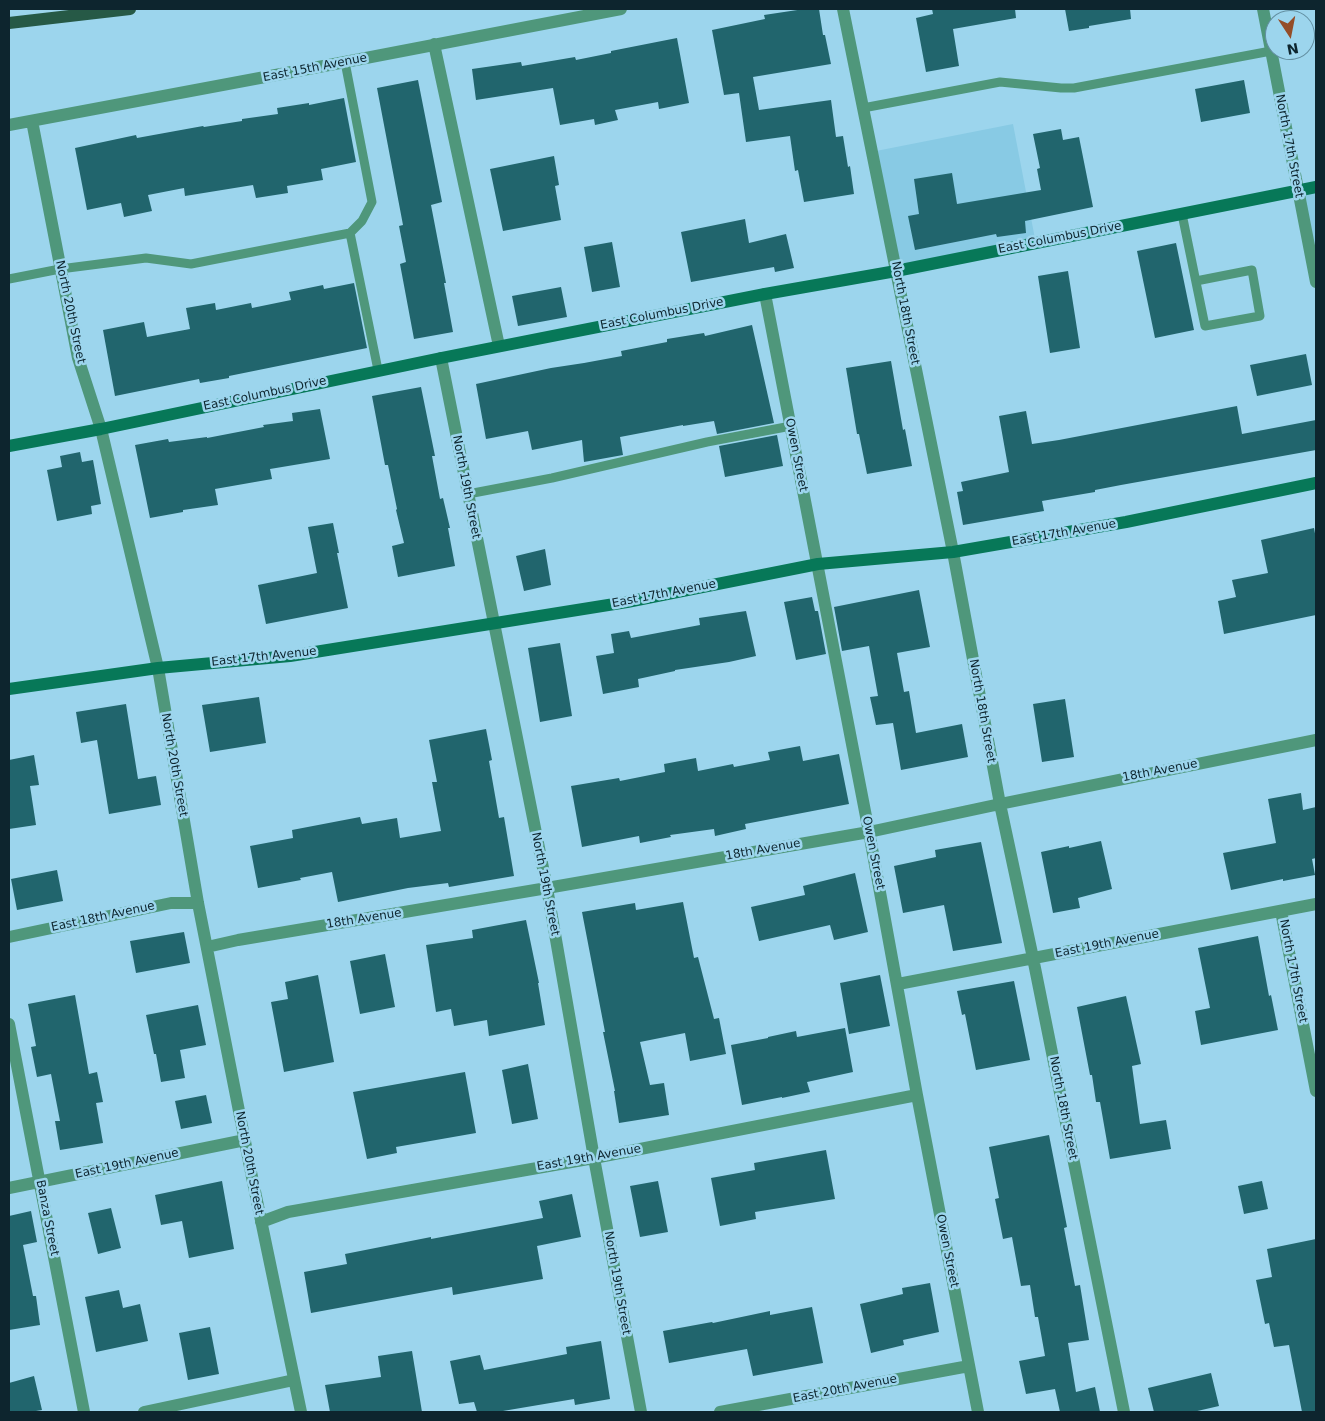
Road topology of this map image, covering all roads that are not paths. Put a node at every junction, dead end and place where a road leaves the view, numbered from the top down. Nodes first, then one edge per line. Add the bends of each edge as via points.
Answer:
1 (130, 9) edge
2 (621, 9) edge
3 (843, 9) edge
4 (1262, 9) edge
5 (9, 23) edge
6 (1265, 23) edge
7 (434, 44) junction
8 (1265, 51) edge
9 (1273, 60) edge
10 (345, 62) junction
11 (863, 108) junction
12 (32, 121) junction
13 (9, 125) edge
14 (1316, 188) edge
15 (1298, 191) junction
16 (1182, 214) junction
17 (350, 233) junction
18 (60, 269) junction
19 (896, 270) junction
20 (9, 279) edge
21 (1196, 281) junction
22 (1316, 282) edge
23 (765, 294) junction
24 (499, 346) junction
25 (440, 358) junction
26 (378, 370) junction
27 (791, 426) junction
28 (101, 429) junction
29 (9, 446) edge
30 (1316, 483) edge
31 (468, 494) junction
32 (953, 552) junction
33 (818, 564) junction
34 (493, 623) junction
35 (158, 668) junction
36 (9, 689) edge
37 (1316, 740) edge
38 (1000, 804) junction
39 (869, 832) junction
40 (547, 888) junction
41 (198, 903) junction
42 (1316, 904) edge
43 (1281, 911) junction
44 (9, 937) edge
45 (207, 947) junction
46 (1033, 958) junction
47 (898, 984) junction
48 (9, 1024) edge
49 (1316, 1091) edge
50 (917, 1095) junction
51 (244, 1140) junction
52 (594, 1158) junction
53 (39, 1182) junction
54 (9, 1188) edge
55 (261, 1222) junction
56 (969, 1366) junction
57 (294, 1380) junction
58 (84, 1412) edge
59 (144, 1412) edge
60 (301, 1412) edge
61 (641, 1412) edge
62 (720, 1412) edge
63 (978, 1412) edge
64 (1124, 1412) edge

1 - 5 main road
2 - 7 street, East 15th Avenue
3 - 11 street, North 18th Street
4 - 6 street, North 17th Street
7 - 10 street, East 15th Avenue
7 - 24 street
8 - 11 lane via 1074,88 1000,82
9 - 15 street, North 17th Street
10 - 12 street, East 15th Avenue
10 - 17 lane via 372,202 362,221
11 - 19 street, North 18th Street
12 - 13 street, East 15th Avenue
12 - 18 street, North 20th Street
14 - 15 main road, East Columbus Drive
15 - 16 main road, East Columbus Drive
15 - 22 street, North 17th Street
16 - 19 main road, East Columbus Drive
16 - 21 lane
17 - 18 lane via 191,264 146,258
17 - 26 lane
18 - 20 lane
18 - 28 street, North 20th Street via 78,358
19 - 23 main road, East Columbus Drive
19 - 32 street, North 18th Street
21 - 21 lane via 1205,326 1260,316 1252,270
23 - 24 main road, East Columbus Drive
23 - 27 street, Owen Street
24 - 25 main road, East Columbus Drive
25 - 26 main road, East Columbus Drive
25 - 31 street, North 19th Street
26 - 28 main road, East Columbus Drive
27 - 31 lane
27 - 33 street, Owen Street
28 - 29 main road, East Columbus Drive
28 - 35 street, North 20th Street
30 - 32 main road, East 17th Avenue via 1126,522
31 - 34 street, North 19th Street
32 - 33 main road, East 17th Avenue
32 - 38 street, North 18th Street
33 - 34 main road, East 17th Avenue via 627,602
33 - 39 street, Owen Street
34 - 35 main road, East 17th Avenue via 290,656
34 - 40 street, North 19th Street
35 - 36 main road, East 17th Avenue
35 - 41 street, North 20th Street
37 - 38 street, 18th Avenue
38 - 39 street, 18th Avenue
38 - 46 street, North 18th Street
39 - 40 street, 18th Avenue
39 - 47 street, Owen Street
40 - 45 street, 18th Avenue
40 - 52 street, North 19th Street
41 - 44 street, East 18th Avenue via 172,903
41 - 45 street, North 20th Street
42 - 43 street, East 19th Avenue
43 - 46 street, East 19th Avenue
43 - 49 street, North 17th Street
45 - 51 street, North 20th Street
46 - 47 street, East 19th Avenue
46 - 64 street, North 18th Street
47 - 50 street, Owen Street
48 - 53 street, Banza Street
50 - 52 street, East 19th Avenue
50 - 56 street, Owen Street
51 - 53 street, East 19th Avenue
51 - 55 street, North 20th Street
52 - 55 street, East 19th Avenue via 288,1212
52 - 61 street, North 19th Street
53 - 54 street, East 19th Avenue
53 - 58 street, Banza Street
55 - 57 street, North 20th Street
56 - 62 street, East 20th Avenue
56 - 63 street, Owen Street
57 - 59 street
57 - 60 street, North 20th Street

